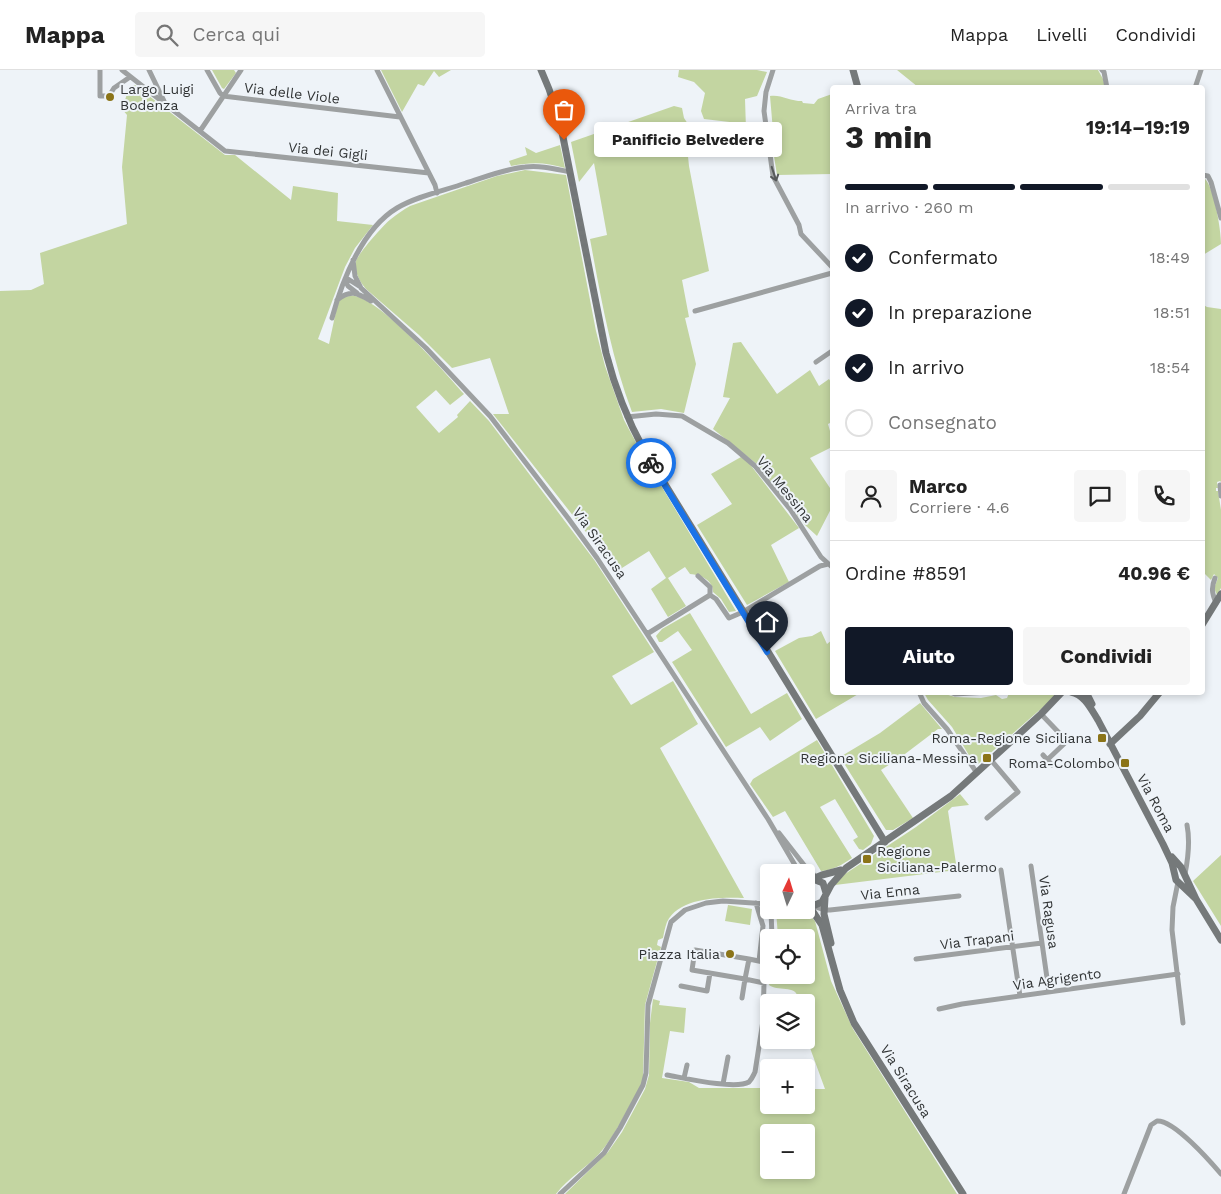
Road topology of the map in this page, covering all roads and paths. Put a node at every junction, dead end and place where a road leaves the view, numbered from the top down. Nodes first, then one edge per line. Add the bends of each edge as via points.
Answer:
1 (100, 70) edge
2 (122, 70) edge
3 (149, 70) edge
4 (208, 70) edge
5 (241, 70) edge
6 (377, 70) edge
7 (541, 70) edge
8 (773, 70) edge
9 (1102, 70) edge
10 (1201, 70) edge
11 (856, 72) edge
12 (130, 77) junction
13 (858, 85) edge
14 (1106, 85) edge
15 (1196, 85) edge
16 (158, 87) junction
17 (151, 92) junction
18 (224, 96) junction
19 (166, 104) junction
20 (400, 117) junction
21 (200, 131) junction
22 (570, 172) junction
23 (429, 173) junction
24 (1205, 175) edge
25 (437, 193) junction
26 (1221, 218) edge
27 (353, 260) junction
28 (830, 265) edge
29 (830, 274) edge
30 (345, 279) junction
31 (360, 290) junction
32 (337, 300) junction
33 (695, 311) dead end
34 (332, 318) dead end
35 (830, 352) edge
36 (816, 362) dead end
37 (627, 417) junction
38 (1220, 484) dead end
39 (1221, 496) edge
40 (830, 565) edge
41 (698, 576) dead end
42 (1215, 578) dead end
43 (1221, 594) edge
44 (710, 595) junction
45 (1216, 603) junction
46 (743, 612) junction
47 (1205, 620) edge
48 (647, 634) junction
49 (920, 695) edge
50 (1060, 695) edge
51 (1071, 695) edge
52 (1078, 695) edge
53 (1087, 695) edge
54 (1158, 695) edge
55 (1052, 704) junction
56 (1042, 714) junction
57 (1098, 720) junction
58 (1110, 744) junction
59 (991, 760) junction
60 (1052, 765) dead end
61 (977, 773) junction
62 (987, 818) dead end
63 (768, 819) junction
64 (1186, 825) dead end
65 (885, 842) junction
66 (1188, 852) junction
67 (794, 864) edge
68 (803, 864) edge
69 (1176, 865) junction
70 (1030, 866) dead end
71 (846, 868) junction
72 (1002, 870) dead end
73 (815, 878) edge
74 (815, 879) edge
75 (1182, 879) junction
76 (959, 896) dead end
77 (825, 898) junction
78 (756, 903) junction
79 (760, 903) edge
80 (815, 904) edge
81 (815, 907) edge
82 (824, 910) junction
83 (815, 914) edge
84 (1221, 940) edge
85 (1042, 943) junction
86 (1013, 947) junction
87 (749, 959) junction
88 (916, 960) dead end
89 (759, 961) joint
90 (1178, 974) junction
91 (709, 976) junction
92 (837, 978) junction
93 (745, 982) junction
94 (760, 983) edge
95 (764, 984) edge
96 (680, 986) dead end
97 (1049, 992) junction
98 (1020, 996) junction
99 (742, 998) dead end
100 (939, 1009) dead end
101 (1183, 1023) dead end
102 (728, 1057) dead end
103 (687, 1065) dead end
104 (667, 1075) dead end
105 (684, 1078) junction
106 (723, 1084) junction
107 (1221, 1174) edge
108 (560, 1194) edge
109 (963, 1194) edge
110 (1124, 1194) edge

1 - 12 street via 100,96 109,96 114,88
2 - 12 street
3 - 16 street
4 - 18 street
5 - 18 street
6 - 20 street
7 - 22 street via 554,103
8 -> 28 street via 766,92 764,122 774,176 802,234
9 - 14 street
10 - 15 street
11 - 13 street
12 - 17 street
16 - 17 street
16 - 19 street
17 - 19 street
18 - 20 street, Via delle Viole
18 - 21 street, Via delle Viole
19 - 21 street
20 - 23 street
21 - 23 street, Via dei Gigli via 225,151
22 - 25 street via 524,167
22 - 37 street via 606,353
23 - 25 street
24 - 26 street via 1211,182
25 - 27 street via 406,204 387,216
27 - 30 street
27 - 31 street
29 - 33 street
30 - 31 street, Via Siracusa via 348,286
30 - 32 street
31 - 32 street
31 - 48 street, Via Siracusa via 426,348 490,416 597,558
32 - 34 street
35 - 36 street
37 - 40 street, Via Messina via 682,416 728,443 756,466
37 - 46 street
38 - 39 street
40 - 46 street via 820,566
41 - 44 street via 710,587
42 - 45 street via 1212,595
43 - 45 street
44 - 46 street via 729,618
44 - 48 street
45 - 47 street
46 - 65 street
48 - 63 street, Via Siracusa
49 - 61 street
50 - 55 street
51 - 55 street
52 - 57 street via 1086,701
53 - 57 street
54 - 58 street
55 - 56 street
56 - 59 street
56 - 60 street via 1065,743 1045,757
57 - 58 street, Via Roma
58 - 69 street, Via Roma
59 - 61 street
59 - 62 street via 1018,792
61 - 65 street
63 - 67 street
63 - 68 street
64 - 66 street
65 - 71 street
66 - 69 street
66 - 75 street
69 - 75 street, Via Roma via 1176,880
70 - 85 street, Via Ragusa
71 - 73 street
71 - 77 street via 837,876
72 - 86 street
74 - 77 street via 825,886
75 - 84 street, Via Roma
75 - 90 street via 1173,907 1172,930
76 - 82 street, Via Enna
77 - 80 street
77 - 82 street
78 - 79 street
78 - 89 street via 763,940
78 - 108 street via 706,903 685,910 671,922 648,1005 643,1085 604,1153
81 - 82 street
82 - 92 street
83 - 92 street via 822,925
85 - 86 street, Via Trapani
85 - 97 street, Via Ragusa
86 - 88 street, Via Trapani
86 - 98 street
87 - 89 street
87 - 91 street via 696,950 692,970
87 - 93 street
90 - 97 street, Via Agrigento
90 - 101 street
91 - 93 street
91 - 96 street via 707,991
92 - 109 street, Via Siracusa via 854,1023
93 - 94 street
93 - 99 street
95 - 106 street via 763,1021 755,1072 748,1082
97 - 98 street, Via Agrigento
98 - 100 street, Via Agrigento
102 - 106 street
103 - 105 street
104 - 105 street
105 - 106 street
107 - 110 street via 1185,1137 1165,1122 1157,1121 1151,1125

